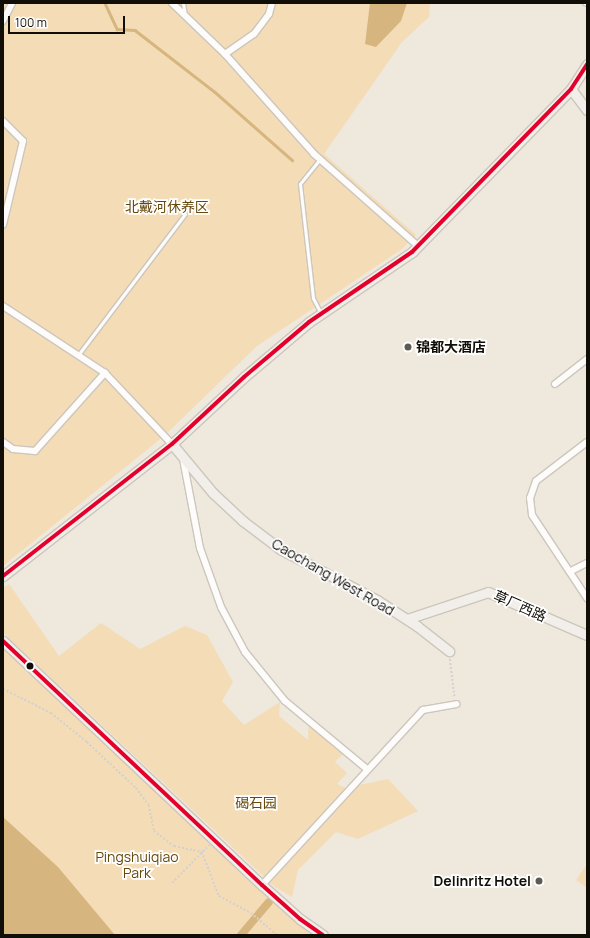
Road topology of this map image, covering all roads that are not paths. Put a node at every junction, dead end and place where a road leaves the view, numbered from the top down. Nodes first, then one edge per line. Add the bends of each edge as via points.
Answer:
1 (12, 3) edge
2 (172, 3) edge
3 (183, 3) edge
4 (272, 3) edge
5 (584, 3) edge
6 (587, 4) edge
7 (186, 14) junction
8 (3, 21) edge
9 (225, 54) junction
10 (587, 64) edge
11 (570, 89) junction
12 (587, 110) edge
13 (3, 121) edge
14 (320, 159) junction
15 (185, 214) dead end
16 (3, 225) edge
17 (418, 246) junction
18 (3, 306) edge
19 (321, 314) junction
20 (78, 355) junction
21 (587, 359) edge
22 (105, 373) junction
23 (555, 384) dead end
24 (3, 442) edge
25 (587, 442) edge
26 (172, 444) junction
27 (183, 457) junction
28 (587, 562) edge
29 (571, 571) junction
30 (3, 576) edge
31 (587, 598) edge
32 (407, 619) junction
33 (587, 635) edge
34 (3, 641) edge
35 (449, 652) road end
36 (456, 704) road end
37 (367, 768) junction
38 (262, 885) junction
39 (323, 935) edge

1 - 8 street
2 - 7 street
3 - 7 lane
4 - 9 street via 270,14 254,34
5 - 6 lane
7 - 9 street
9 - 14 street
10 - 11 main road
11 - 12 main road
11 - 17 main road
13 - 16 street via 23,141
14 - 17 street
14 - 19 lane via 300,184 313,298
15 - 20 lane
17 - 19 main road
18 - 20 street
19 - 26 main road via 244,377
20 - 22 street
21 - 23 street
22 - 24 street via 35,451 13,449
22 - 26 street
25 - 29 street via 536,481 530,498 532,515
26 - 27 main road, Caochang West Road
26 - 30 main road
27 - 32 main road, Caochang West Road via 213,493 243,521 280,549 377,600
27 - 37 street via 200,548 222,607 245,652 285,701
28 - 29 street
29 - 31 street
32 - 33 main road, 草厂西路 via 488,592
32 - 35 main road, Caochang West Road
34 - 38 main road
36 - 37 street via 423,710
37 - 38 street
38 - 39 main road via 300,919

